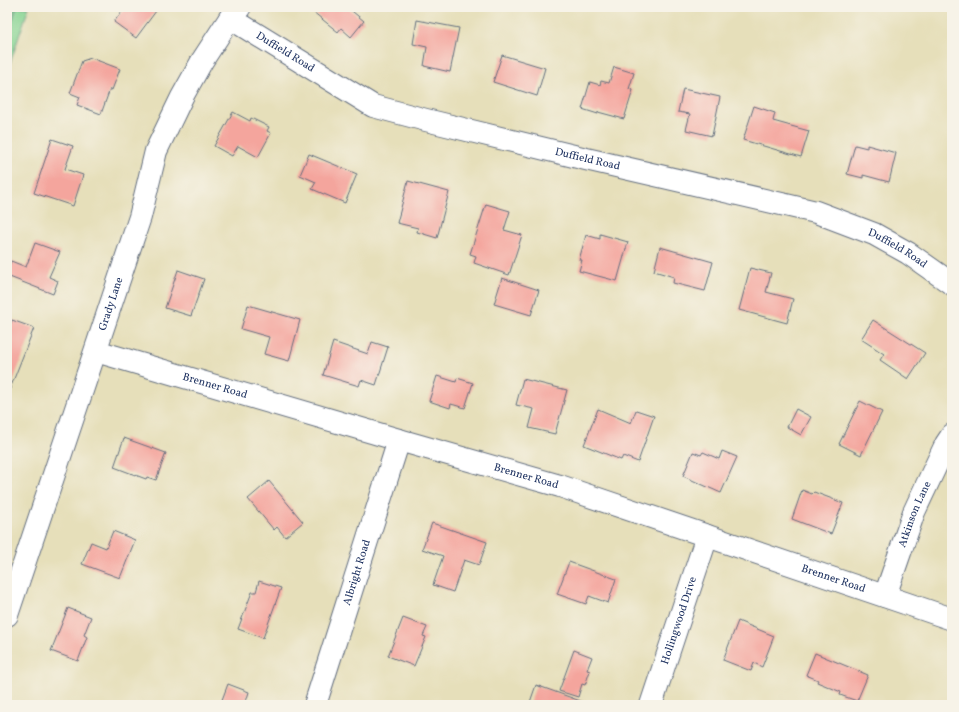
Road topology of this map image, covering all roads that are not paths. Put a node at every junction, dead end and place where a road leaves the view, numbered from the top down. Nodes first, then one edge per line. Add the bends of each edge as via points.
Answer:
1 (235, 12) edge
2 (952, 284) edge
3 (96, 351) junction
4 (952, 435) edge
5 (399, 440) junction
6 (707, 536) junction
7 (885, 596) junction
8 (7, 615) edge
9 (952, 618) edge
10 (315, 705) edge
11 (651, 705) edge

1 - 2 street, Duffield Road via 373,106 816,212 874,234
1 - 3 street, Grady Lane via 202,61 156,151 140,217
3 - 5 street, Brenner Road
3 - 8 street, Grady Lane
4 - 7 street, Atkinson Lane via 914,512
5 - 6 street, Brenner Road via 560,486
5 - 10 street, Albright Road
6 - 7 street, Brenner Road
6 - 11 street, Hollingwood Drive
7 - 9 street, Brenner Road

